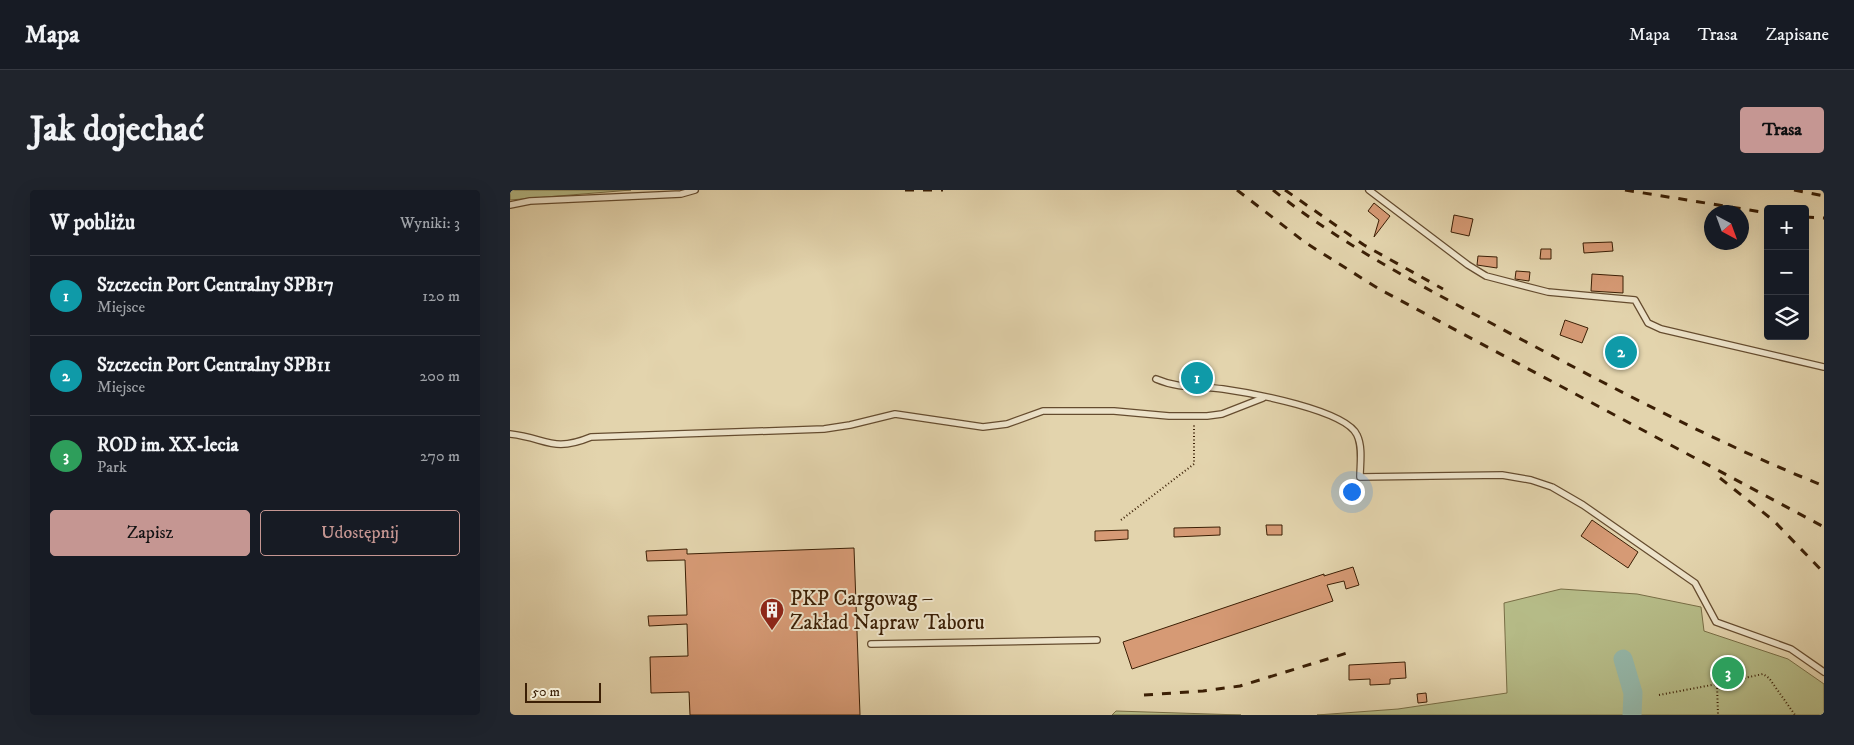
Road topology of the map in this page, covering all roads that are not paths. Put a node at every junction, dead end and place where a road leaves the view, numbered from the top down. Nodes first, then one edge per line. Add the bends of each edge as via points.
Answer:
1 (695, 190) edge
2 (1369, 190) edge
3 (510, 204) edge
4 (1824, 367) edge
5 (1156, 379) dead end
6 (1265, 398) junction
7 (510, 434) edge
8 (1097, 640) dead end
9 (871, 644) dead end
10 (1824, 672) edge

1 - 3 lane via 682,194
2 - 4 lane via 1486,276 1548,292 1635,300 1645,320 1661,329
5 - 6 lane via 1175,387 1218,389
6 - 7 lane via 1222,414 1043,411 1007,424 983,427 894,414 824,429 591,437 559,446
6 - 10 lane via 1304,406 1349,425 1359,439 1360,477 1502,475 1552,487 1583,504 1694,583 1716,622 1791,649
8 - 9 lane

